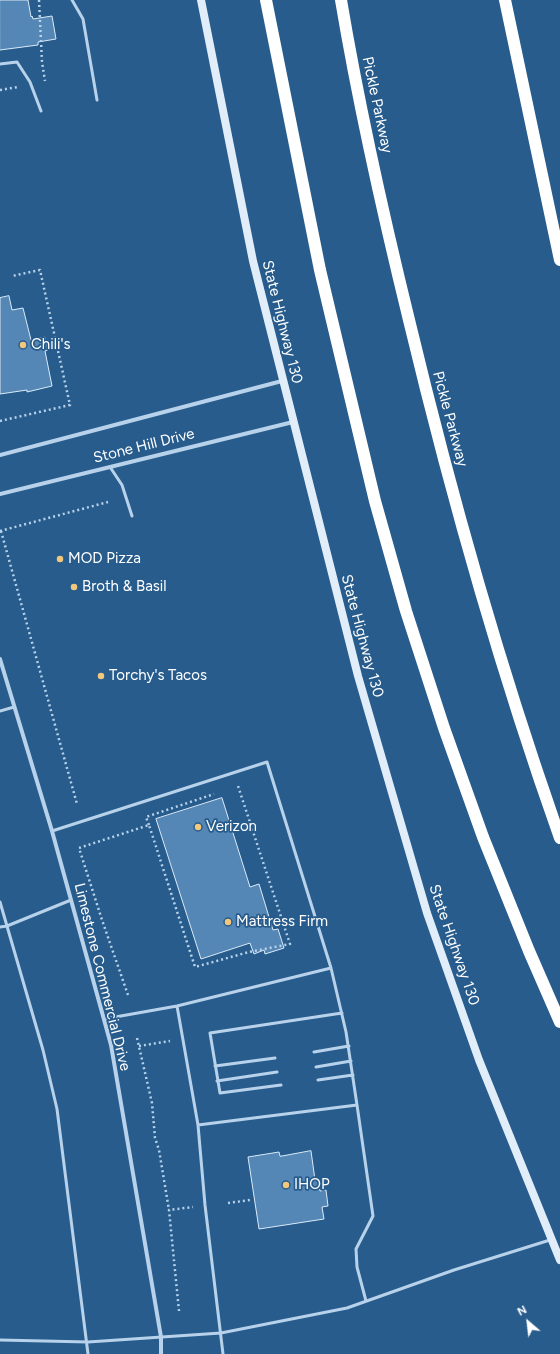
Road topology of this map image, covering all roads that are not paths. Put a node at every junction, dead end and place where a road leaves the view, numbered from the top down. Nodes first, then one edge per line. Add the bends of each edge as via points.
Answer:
1 (72, 0) edge
2 (201, 0) edge
3 (266, 0) edge
4 (341, 0) edge
5 (505, 0) edge
6 (0, 64) edge
7 (97, 100) dead end
8 (40, 112) dead end
9 (560, 260) edge
10 (282, 381) junction
11 (293, 422) junction
12 (0, 455) edge
13 (110, 467) junction
14 (0, 494) edge
15 (132, 516) dead end
16 (0, 659) edge
17 (14, 707) junction
18 (0, 711) edge
19 (52, 831) junction
20 (560, 838) edge
21 (71, 900) junction
22 (0, 902) edge
23 (7, 926) junction
24 (0, 928) edge
25 (331, 968) junction
26 (177, 1006) junction
27 (342, 1013) junction
28 (104, 1019) junction
29 (560, 1022) edge
30 (349, 1046) junction
31 (314, 1052) dead end
32 (275, 1058) dead end
33 (351, 1061) junction
34 (215, 1066) junction
35 (316, 1067) dead end
36 (277, 1072) dead end
37 (353, 1075) junction
38 (318, 1080) dead end
39 (217, 1081) junction
40 (281, 1085) dead end
41 (357, 1105) junction
42 (198, 1125) junction
43 (551, 1240) junction
44 (560, 1260) edge
45 (366, 1301) junction
46 (221, 1333) junction
47 (161, 1337) junction
48 (0, 1340) edge
49 (88, 1342) junction
50 (88, 1354) edge
51 (160, 1354) edge
52 (222, 1354) edge

1 - 7 lane via 83,20
2 - 10 main road, State Highway 130 via 253,261
3 - 29 highway via 320,270 375,501 404,604 483,837
4 - 20 highway, Pickle Parkway via 385,221 422,376 498,650
5 - 9 highway
6 - 8 lane via 17,62 30,82
10 - 11 main road, State Highway 130
10 - 12 street, Stone Hill Drive
11 - 13 street, Stone Hill Drive
11 - 43 main road, State Highway 130 via 358,676 427,912 479,1060
13 - 14 street, Stone Hill Drive
13 - 15 lane via 122,485
16 - 17 street, Limestone Commercial Drive
17 - 18 lane
17 - 19 street, Limestone Commercial Drive
19 - 21 street, Limestone Commercial Drive
19 - 25 lane via 267,762
21 - 23 lane
21 - 28 street, Limestone Commercial Drive
22 - 23 lane
23 - 24 lane
23 - 49 lane via 43,1050 57,1109
25 - 26 lane
25 - 27 lane
26 - 28 lane
26 - 42 lane
27 - 30 lane
27 - 34 lane via 210,1033
28 - 47 street, Limestone Commercial Drive via 111,1045
30 - 31 lane
30 - 33 lane
32 - 34 lane
33 - 35 lane
33 - 37 lane
34 - 39 lane
36 - 39 lane
37 - 38 lane
37 - 41 lane
39 - 40 lane via 220,1093
41 - 42 lane
41 - 45 lane via 372,1216 356,1249 357,1267
42 - 46 lane
43 - 44 main road, State Highway 130
43 - 45 lane
45 - 46 lane via 347,1308
46 - 47 lane
46 - 52 lane
47 - 49 lane
47 - 51 street, Limestone Commercial Drive
48 - 49 lane
49 - 50 lane

